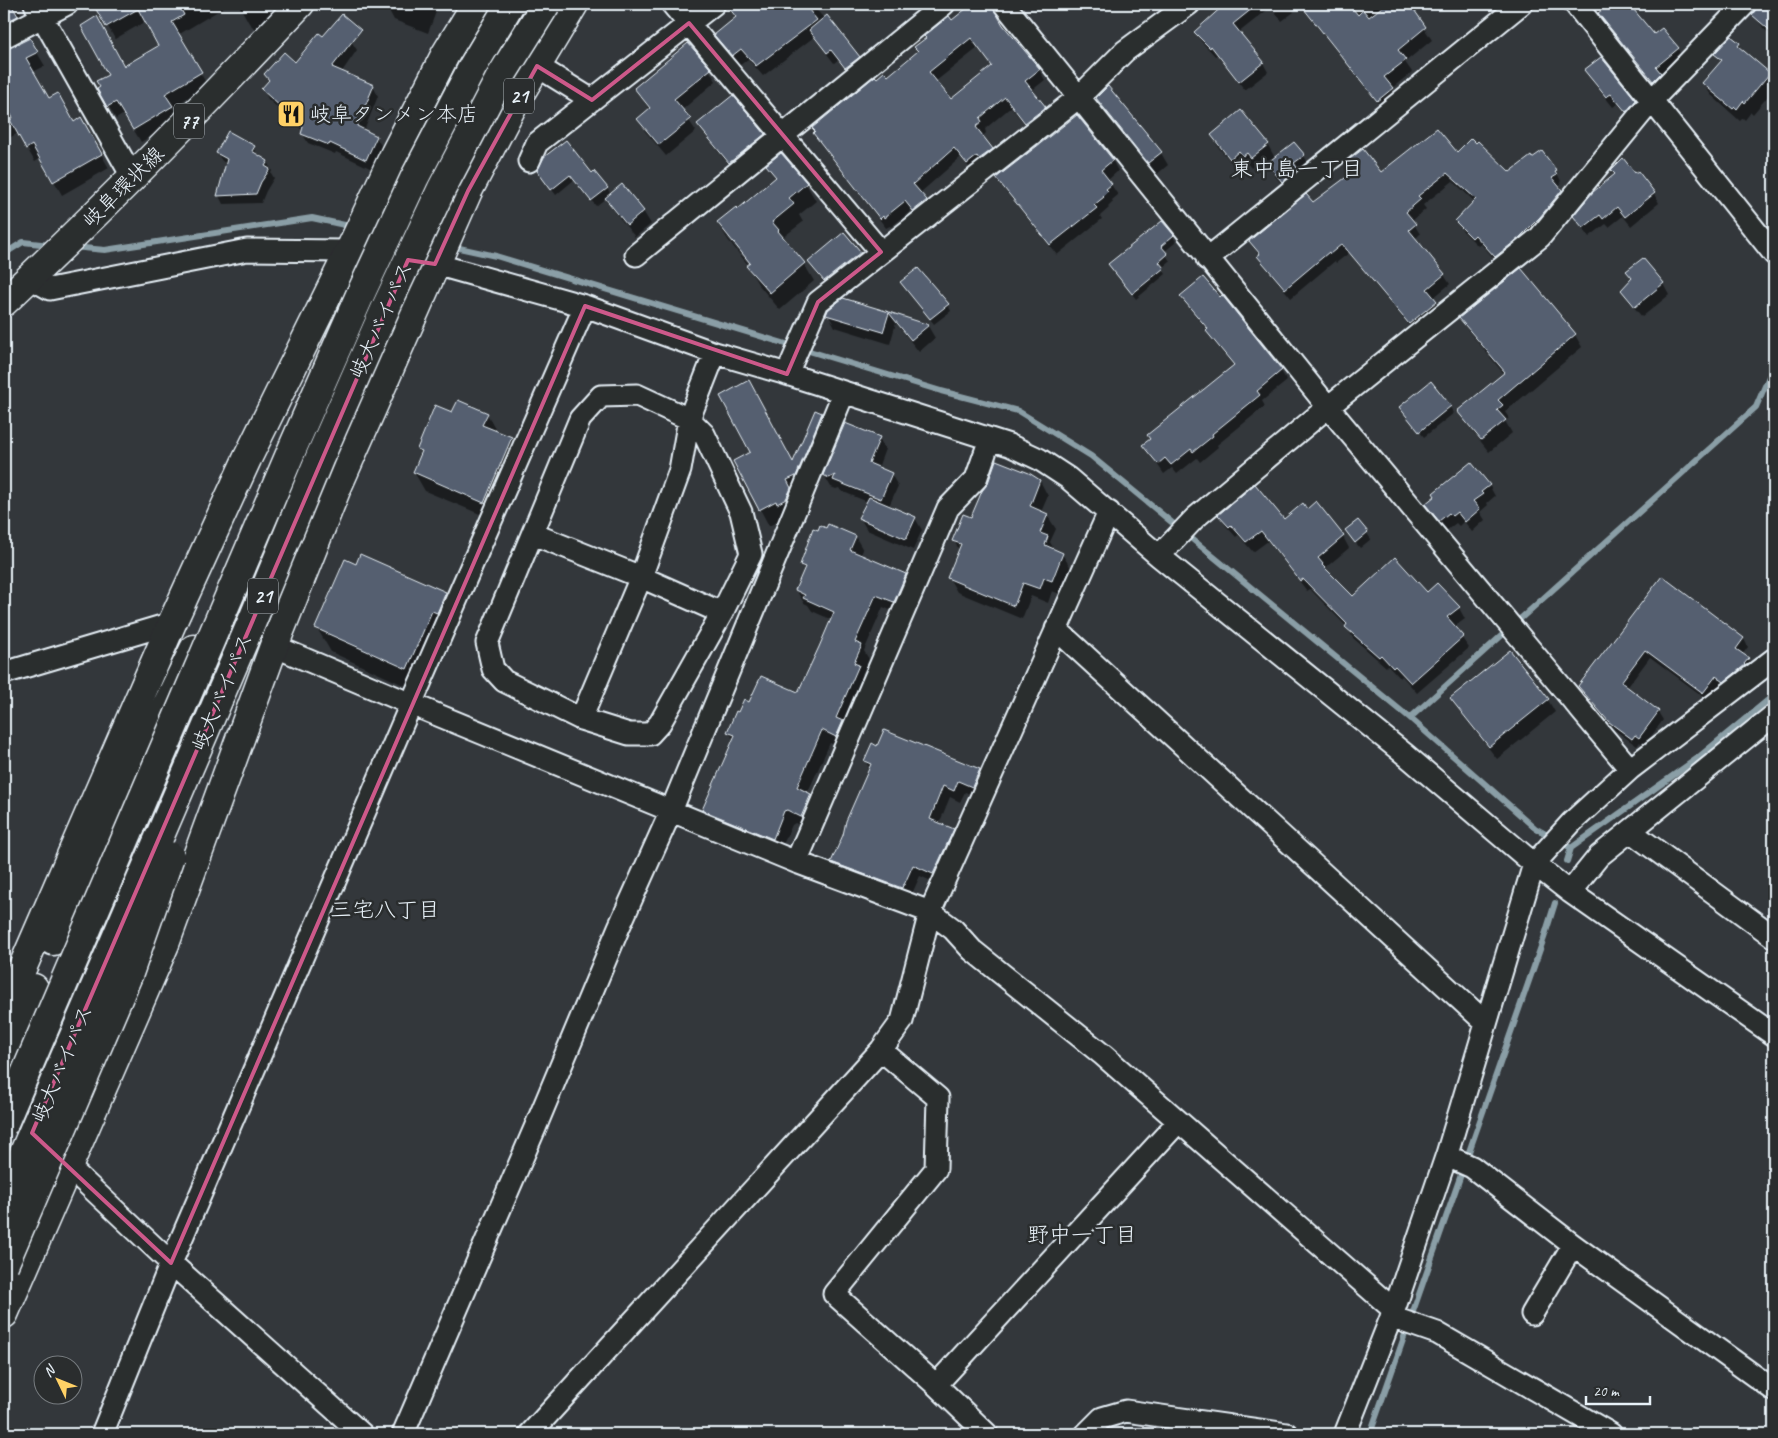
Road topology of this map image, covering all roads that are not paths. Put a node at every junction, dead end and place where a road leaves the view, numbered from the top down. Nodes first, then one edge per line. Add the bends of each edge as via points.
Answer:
1 (67, 4) edge
2 (300, 4) edge
3 (476, 4) edge
4 (510, 4) edge
5 (672, 4) edge
6 (714, 4) edge
7 (944, 4) edge
8 (1006, 4) edge
9 (1189, 4) edge
10 (1522, 4) edge
11 (1575, 4) edge
12 (1745, 4) edge
13 (561, 9) edge
14 (39, 10) edge
15 (689, 24) junction
16 (4, 37) edge
17 (536, 66) junction
18 (1079, 97) junction
19 (592, 100) junction
20 (1652, 100) junction
21 (784, 134) junction
22 (529, 161) dead end
23 (133, 178) junction
24 (349, 252) junction
25 (881, 252) junction
26 (1774, 254) edge
27 (636, 255) dead end
28 (391, 258) junction
29 (1208, 258) junction
30 (434, 264) junction
31 (30, 278) junction
32 (4, 302) edge
33 (585, 306) junction
34 (715, 353) junction
35 (790, 368) junction
36 (844, 392) junction
37 (1328, 407) junction
38 (689, 419) junction
39 (990, 438) junction
40 (293, 447) junction
41 (247, 459) junction
42 (1109, 512) junction
43 (533, 534) junction
44 (1166, 549) junction
45 (640, 577) junction
46 (722, 614) junction
47 (253, 619) junction
48 (172, 623) junction
49 (1056, 629) junction
50 (274, 646) junction
51 (1774, 659) edge
52 (4, 673) edge
53 (411, 704) junction
54 (1774, 715) edge
55 (581, 719) junction
56 (1630, 769) junction
57 (671, 811) junction
58 (1630, 831) junction
59 (1540, 857) junction
60 (796, 862) junction
61 (1570, 892) junction
62 (930, 912) junction
63 (1774, 936) edge
64 (4, 1010) edge
65 (1486, 1023) junction
66 (1774, 1035) edge
67 (880, 1050) junction
68 (4, 1058) edge
69 (4, 1106) edge
70 (1178, 1122) junction
71 (4, 1123) edge
72 (1458, 1160) junction
73 (67, 1166) junction
74 (4, 1199) edge
75 (1573, 1245) junction
76 (171, 1263) junction
77 (4, 1265) edge
78 (4, 1314) edge
79 (1532, 1314) dead end
80 (1400, 1318) junction
81 (936, 1385) junction
82 (1774, 1390) edge
83 (102, 1434) edge
84 (362, 1434) edge
85 (403, 1434) edge
86 (530, 1434) edge
87 (987, 1434) edge
88 (1086, 1434) edge
89 (1287, 1434) edge
90 (1345, 1434) edge
91 (1611, 1434) edge

1 - 14 street
2 - 23 main road, 岐阜環状線 / 77
3 - 24 main road via 395,153
4 - 40 main road, 岐大バイパス / 21, bridge via 473,66 414,179
5 - 15 street
6 - 15 street
7 - 21 street
8 - 18 street
9 - 18 street via 1125,51
10 - 29 street
11 - 20 street
12 - 20 street
13 - 17 main road, 21
13 - 28 main road via 514,36
13 - 47 main road, 岐大バイパス / 21, bridge via 501,76 442,188 320,457
14 - 16 street
14 - 23 street
15 - 19 street
15 - 21 street
17 - 19 street
17 - 30 main road, 21 via 468,191
18 - 25 street
18 - 29 street
19 - 22 street via 538,143
20 - 26 street
20 - 37 street via 1540,237
21 - 25 street
21 - 27 street
23 - 31 main road, 岐阜環状線 / 77
24 - 28 street
24 - 31 street via 247,250 50,288
24 - 41 main road
25 - 35 street via 818,302
28 - 30 street
28 - 41 main road via 307,433
29 - 37 street
30 - 33 street
30 - 50 main road, 21 via 336,490
31 - 32 main road, 岐阜環状線 / 77
33 - 34 street
33 - 53 street
34 - 35 street
34 - 38 street
35 - 36 street
36 - 39 street
36 - 57 street
37 - 44 street via 1193,520
37 - 56 street
38 - 43 street via 638,395 601,396 580,419
38 - 45 street via 680,470
38 - 46 street via 704,434 741,512 751,554
39 - 42 street via 1039,459
39 - 60 street via 976,479 948,508
40 - 68 main road, 21, bridge via 53,941
40 - 71 main road, 岐大バイパス / 21, bridge
41 - 48 main road
42 - 44 street
42 - 49 street
43 - 45 street
43 - 55 street via 487,643 493,669 504,681
44 - 59 street via 1407,756
45 - 46 street
45 - 55 street
46 - 55 street via 660,723 650,734 629,734
47 - 74 main road, 岐大バイパス / 21, bridge
47 - 77 main road, 21, bridge via 128,973
48 - 52 street
48 - 64 main road
49 - 62 street
49 - 65 street
50 - 53 street
50 - 73 main road, 21 via 164,944
51 - 56 street
53 - 57 street
53 - 76 street
54 - 58 street
56 - 59 street via 1572,822
57 - 60 street
57 - 85 street
58 - 61 street via 1598,856
58 - 63 street
59 - 61 street
59 - 65 street
60 - 62 street
61 - 66 street
62 - 67 street via 902,1021
62 - 70 street via 972,950 1103,1055
65 - 72 street
67 - 81 street via 938,1098 936,1169 834,1294
67 - 86 street
69 - 73 street
70 - 80 street
70 - 81 street
72 - 75 street
72 - 80 street
73 - 76 street
73 - 78 main road, 21
75 - 79 street
75 - 82 street
76 - 83 street
76 - 84 street
80 - 90 street
80 - 91 street via 1437,1333
81 - 87 street
88 - 89 street via 1102,1418 1126,1411

